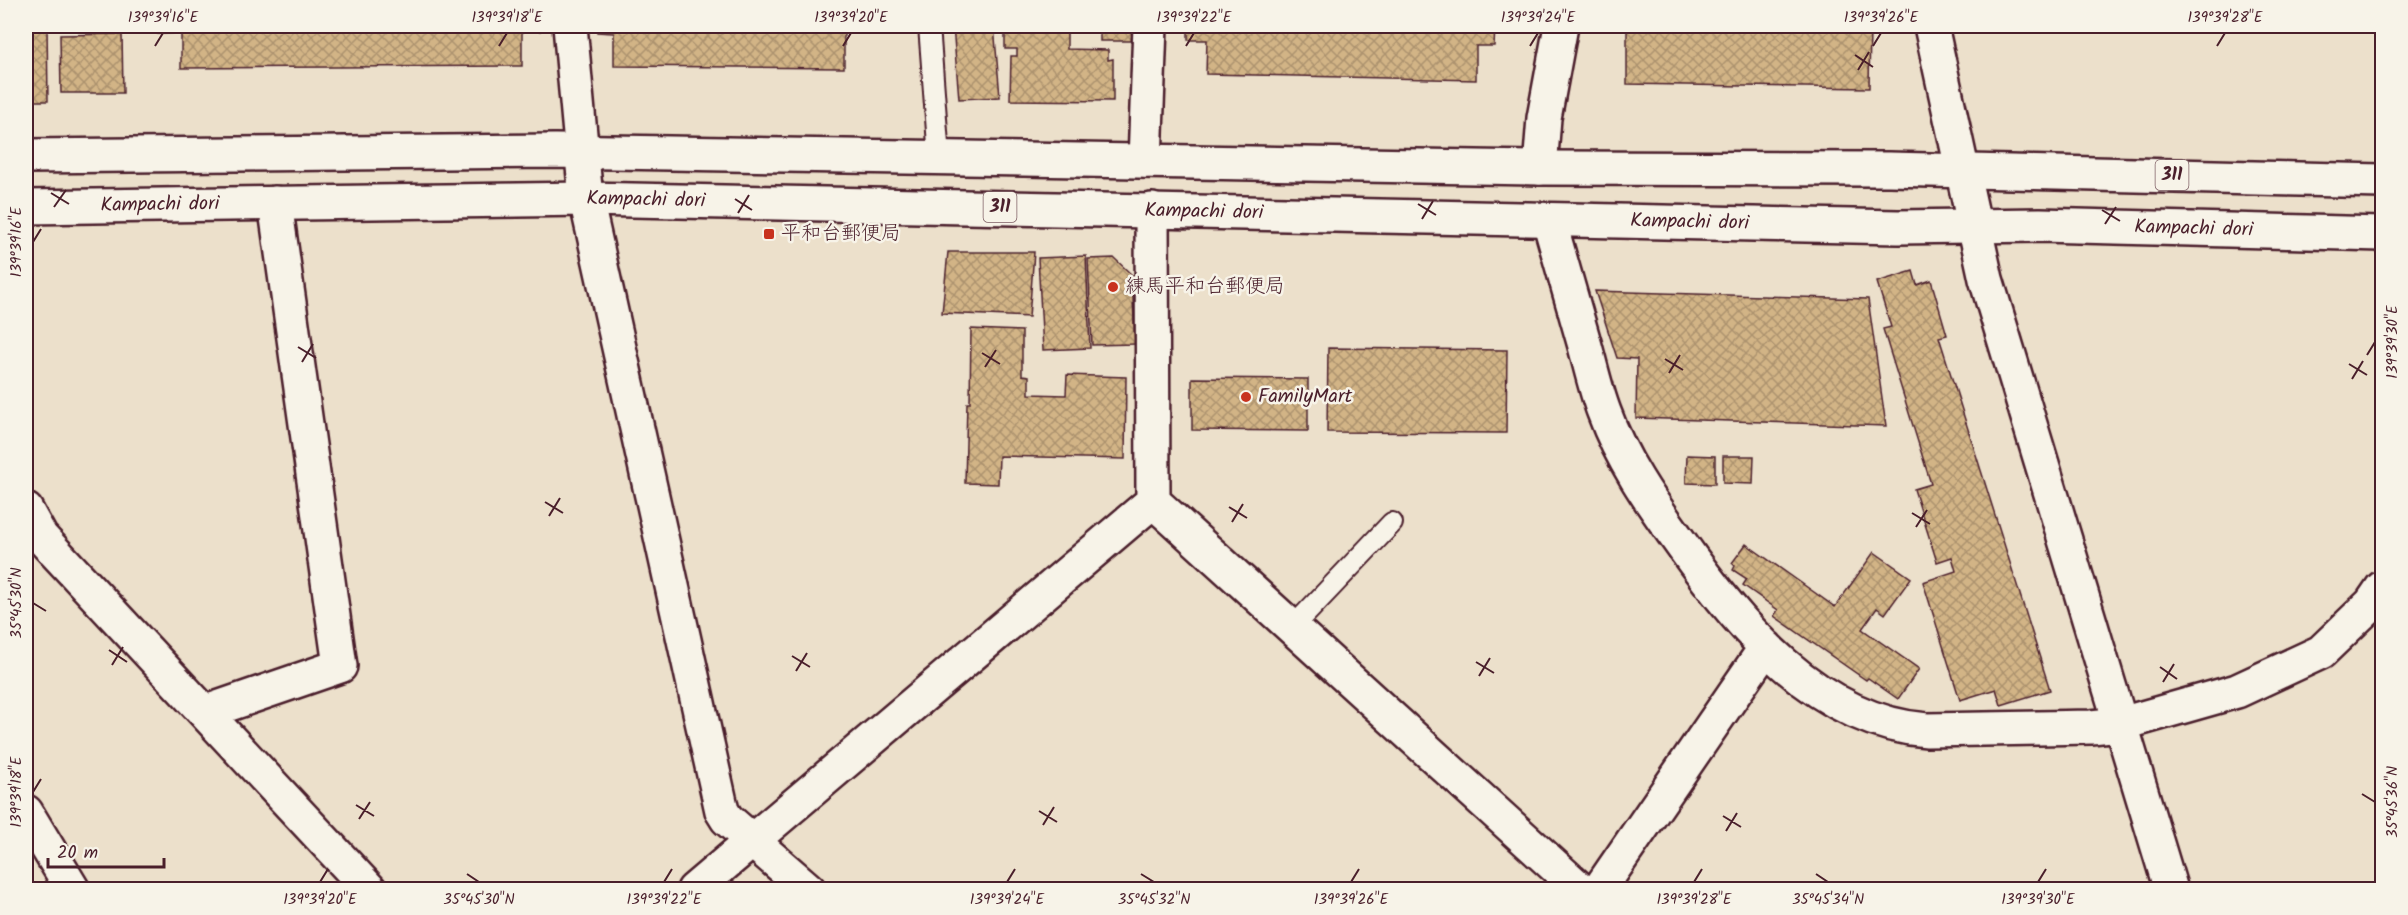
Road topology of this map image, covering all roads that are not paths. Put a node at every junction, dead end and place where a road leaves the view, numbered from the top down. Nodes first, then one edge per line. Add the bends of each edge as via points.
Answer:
1 (570, 26) edge
2 (929, 26) edge
3 (1150, 26) edge
4 (1561, 26) edge
5 (1931, 26) edge
6 (580, 151) junction
7 (26, 156) edge
8 (939, 158) junction
9 (1145, 161) junction
10 (1540, 168) junction
11 (1961, 171) junction
12 (2382, 180) edge
13 (586, 199) junction
14 (276, 202) junction
15 (26, 207) edge
16 (1152, 210) junction
17 (1549, 220) junction
18 (1974, 226) junction
19 (2382, 234) edge
20 (1153, 501) junction
21 (1392, 523) dead end
22 (31, 529) edge
23 (2382, 588) edge
24 (1293, 627) junction
25 (1766, 647) junction
26 (206, 712) junction
27 (2121, 724) junction
28 (26, 812) edge
29 (751, 840) junction
30 (73, 890) edge
31 (370, 890) edge
32 (694, 890) edge
33 (809, 890) edge
34 (1581, 890) edge
35 (1599, 890) edge
36 (2171, 890) edge

1 - 6 street
2 - 8 lane
3 - 9 street
4 - 10 street via 1544,118
5 - 11 street
6 - 7 street, 311
6 - 8 street, 311
6 - 13 street
8 - 9 street, 311
9 - 10 street, 311
10 - 11 street, 311
11 - 12 street, 311
11 - 18 street
13 - 14 street, Kampachi dori / 311
13 - 16 street, Kampachi dori / 311
13 - 29 street via 722,811
14 - 15 street, Kampachi dori / 311
14 - 26 street via 340,666
16 - 17 street, Kampachi dori / 311
16 - 20 street
17 - 18 street, Kampachi dori / 311
17 - 25 street via 1604,411 1618,444 1655,507 1696,565
18 - 19 street, Kampachi dori / 311
18 - 27 street via 1986,279
20 - 24 street
20 - 29 street
21 - 24 lane
22 - 26 street
23 - 27 street via 2371,604 2321,652 2237,691
24 - 34 street
25 - 27 street via 1840,704 1906,729
25 - 35 street
26 - 31 street
27 - 36 street
28 - 30 street
29 - 32 street
29 - 33 street

